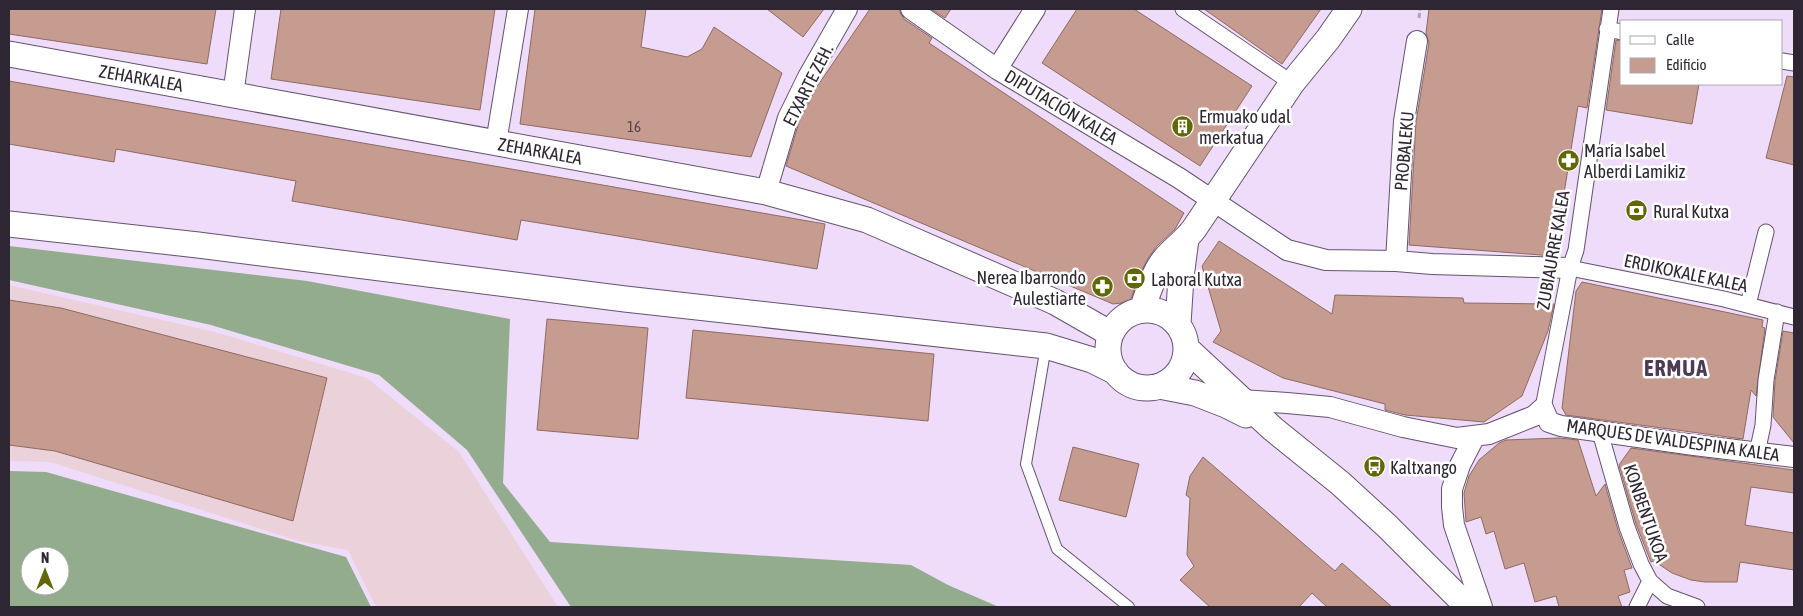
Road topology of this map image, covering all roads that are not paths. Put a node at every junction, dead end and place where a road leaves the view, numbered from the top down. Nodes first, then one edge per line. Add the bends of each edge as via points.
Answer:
1 (245, 9) edge
2 (518, 9) edge
3 (847, 9) edge
4 (911, 9) edge
5 (1035, 9) edge
6 (1183, 9) edge
7 (1348, 9) edge
8 (1611, 9) edge
9 (1607, 29) junction
10 (1620, 32) edge
11 (1417, 41) dead end
12 (9, 54) edge
13 (997, 69) junction
14 (1292, 83) junction
15 (234, 95) junction
16 (496, 143) junction
17 (766, 192) junction
18 (1215, 200) junction
19 (9, 224) edge
20 (1766, 232) dead end
21 (1186, 239) junction
22 (1396, 261) junction
23 (1570, 268) junction
24 (1748, 304) junction
25 (1777, 312) junction
26 (1794, 317) edge
27 (1178, 324) junction
28 (1122, 325) junction
29 (1049, 347) junction
30 (1186, 348) junction
31 (1116, 372) junction
32 (1158, 386) junction
33 (1241, 400) junction
34 (1544, 408) junction
35 (1273, 429) junction
36 (1600, 432) junction
37 (1475, 436) junction
38 (1757, 453) junction
39 (1794, 456) edge
40 (1650, 581) junction
41 (1129, 607) edge
42 (1468, 607) edge
43 (1482, 607) edge
44 (1637, 607) edge
45 (1696, 607) edge

1 - 15 street
2 - 16 street
3 - 17 street, ETXARTE ZEH. via 788,118
4 - 13 street, DIPUTACIÓN KALEA
5 - 13 street
6 - 14 street
7 - 14 street
8 - 9 street, ZUBIAURRE KALEA
9 - 10 street
9 - 23 street, ZUBIAURRE KALEA
11 - 22 street, PROBALEKU via 1404,122
12 - 15 street, ZEHARKALEA
13 - 18 street, DIPUTACIÓN KALEA
14 - 18 street
15 - 16 street, ZEHARKALEA
16 - 17 street, ZEHARKALEA
17 - 28 street, ZEHARKALEA via 868,220 1055,302 1090,307
18 - 21 street
18 - 22 street via 1287,250 1326,260
19 - 29 street
20 - 24 street
21 - 27 street
21 - 28 street via 1163,261 1149,290
22 - 23 street
23 - 24 street, ERDIKOKALE KALEA
23 - 34 street, ZUBIAURRE KALEA
24 - 25 street, ERDIKOKALE KALEA
25 - 26 street, ERDIKOKALE KALEA
25 - 38 street
27 - 28 street via 1156,311
27 - 30 street
28 - 29 street
28 - 31 street via 1108,350
29 - 31 street via 1092,360
29 - 41 lane via 1026,464 1057,549
30 - 32 street via 1179,372
30 - 33 street
31 - 32 street via 1135,386
32 - 35 street via 1195,393
33 - 35 street
33 - 37 street, MARQUES DE VALDESPINA KALEA via 1330,408 1457,438
34 - 36 street, MARQUES DE VALDESPINA KALEA via 1549,422
34 - 37 street, MARQUES DE VALDESPINA KALEA via 1534,416 1489,434
35 - 42 street via 1340,483
36 - 38 street, MARQUES DE VALDESPINA KALEA
36 - 40 street, KONBENTUKOA via 1627,528
37 - 43 street via 1452,488 1452,507 1454,525
38 - 39 street, MARQUES DE VALDESPINA KALEA
40 - 44 street
40 - 45 street, KONBENTUKOA via 1667,596

